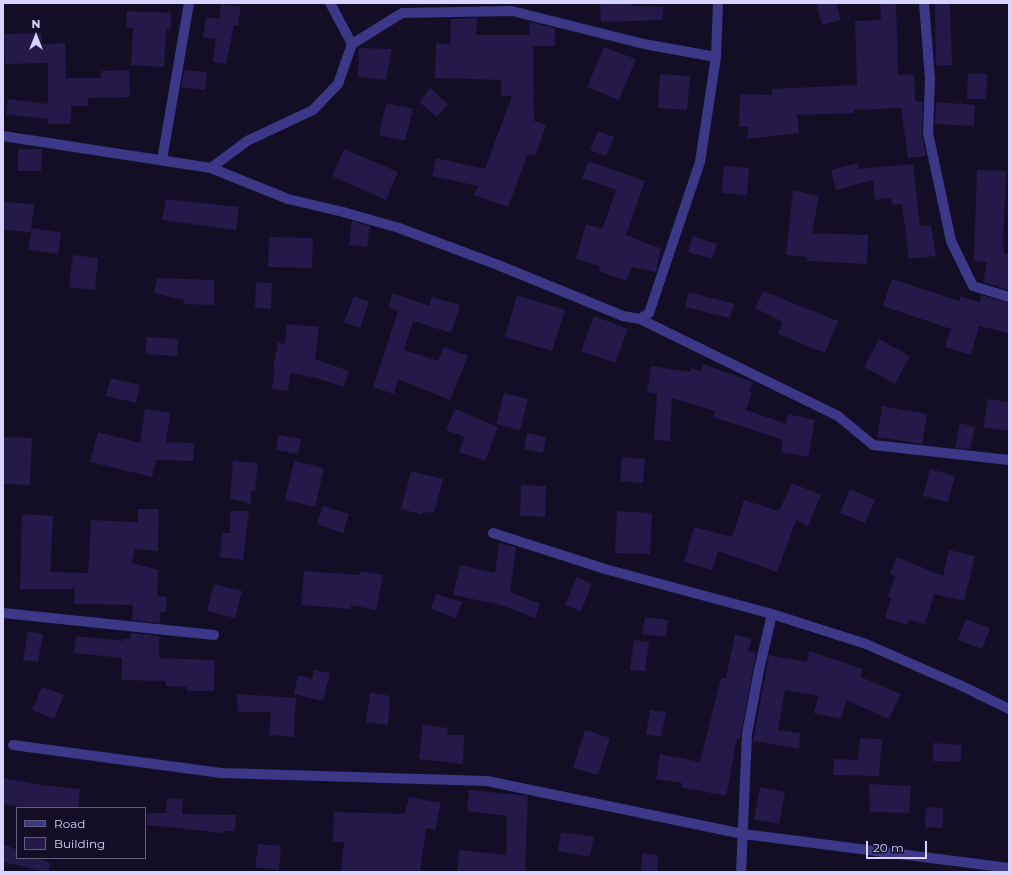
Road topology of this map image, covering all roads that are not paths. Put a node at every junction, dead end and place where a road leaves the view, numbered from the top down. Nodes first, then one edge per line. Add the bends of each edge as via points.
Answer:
1 (189, 3) edge
2 (330, 3) edge
3 (718, 3) edge
4 (924, 3) edge
5 (352, 44) junction
6 (716, 57) junction
7 (3, 136) edge
8 (162, 160) junction
9 (211, 168) junction
10 (1009, 297) edge
11 (640, 318) junction
12 (1009, 460) edge
13 (493, 533) dead end
14 (3, 613) edge
15 (772, 614) junction
16 (214, 635) dead end
17 (1009, 709) edge
18 (13, 745) dead end
19 (743, 834) junction
20 (1009, 868) edge
21 (741, 872) edge

1 - 8 street
2 - 5 street
3 - 6 street
4 - 10 street via 930,79 928,133 951,240 973,286
5 - 6 street via 402,13 512,11 644,44
5 - 9 street via 338,84 313,110 247,141
6 - 11 street via 700,162 649,313
7 - 8 street
8 - 9 street
9 - 11 street via 288,199 399,228 623,316
11 - 12 street via 838,416 873,445
13 - 15 street via 605,569
14 - 16 street
15 - 17 street via 866,644
15 - 19 street via 748,734
18 - 19 street via 221,773 488,781
19 - 20 street
19 - 21 street

